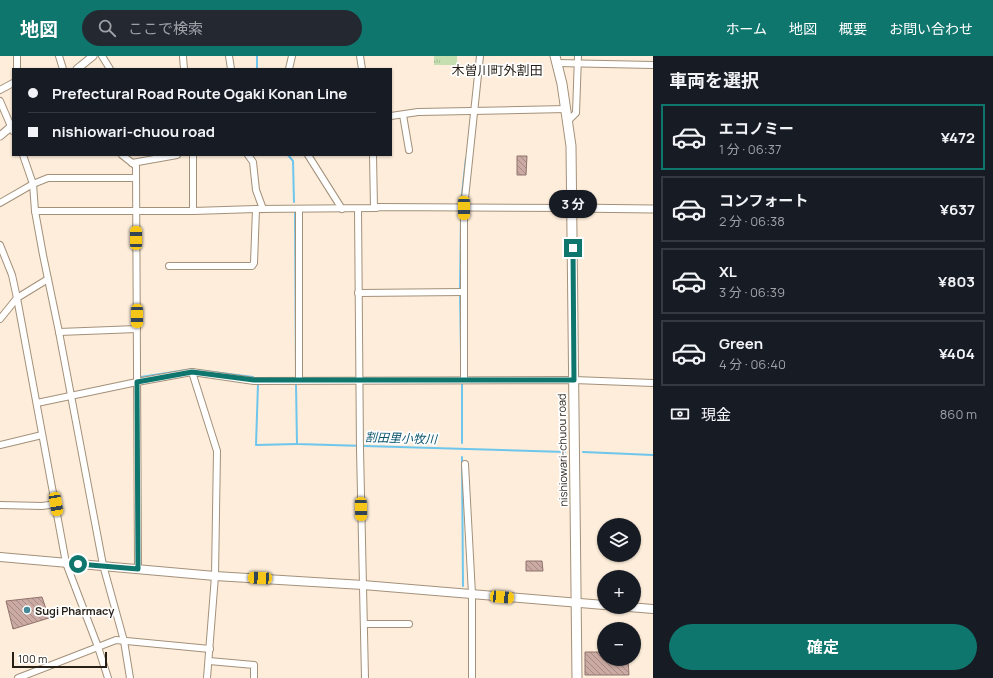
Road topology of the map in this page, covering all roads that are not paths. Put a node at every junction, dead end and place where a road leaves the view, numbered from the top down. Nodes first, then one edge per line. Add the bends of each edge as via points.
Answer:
1 (17, 56) edge
2 (59, 56) edge
3 (93, 56) edge
4 (102, 56) edge
5 (229, 56) edge
6 (292, 56) edge
7 (360, 56) edge
8 (480, 56) edge
9 (183, 57) dead end
10 (578, 59) edge
11 (556, 60) edge
12 (653, 65) edge
13 (17, 68) edge
14 (63, 68) edge
15 (78, 68) edge
16 (109, 68) edge
17 (184, 68) edge
18 (231, 68) edge
19 (289, 68) edge
20 (362, 68) edge
21 (12, 84) edge
22 (0, 90) edge
23 (0, 100) edge
24 (475, 110) junction
25 (566, 110) junction
26 (403, 115) junction
27 (392, 116) edge
28 (568, 121) junction
29 (12, 127) edge
30 (0, 136) edge
31 (409, 150) dead end
32 (23, 156) edge
33 (123, 156) edge
34 (166, 156) edge
35 (193, 156) edge
36 (249, 156) edge
37 (309, 156) edge
38 (373, 156) edge
39 (132, 163) junction
40 (136, 178) junction
41 (33, 184) junction
42 (0, 203) edge
43 (374, 208) junction
44 (464, 208) junction
45 (572, 208) junction
46 (256, 209) junction
47 (263, 209) junction
48 (299, 209) junction
49 (342, 209) junction
50 (358, 209) junction
51 (653, 209) edge
52 (35, 211) junction
53 (136, 211) junction
54 (193, 211) junction
55 (0, 245) edge
56 (169, 266) dead end
57 (48, 279) junction
58 (358, 292) junction
59 (463, 292) junction
60 (17, 298) junction
61 (0, 319) edge
62 (137, 329) junction
63 (59, 332) junction
64 (192, 372) junction
65 (300, 380) junction
66 (464, 380) junction
67 (574, 380) junction
68 (360, 381) junction
69 (137, 382) junction
70 (653, 383) edge
71 (71, 396) junction
72 (37, 403) junction
73 (42, 435) junction
74 (0, 445) edge
75 (465, 464) dead end
76 (56, 504) junction
77 (0, 505) edge
78 (0, 557) edge
79 (66, 563) junction
80 (103, 566) junction
81 (138, 569) junction
82 (215, 576) junction
83 (363, 585) junction
84 (472, 594) junction
85 (577, 603) junction
86 (597, 604) edge
87 (641, 608) edge
88 (653, 609) edge
89 (364, 624) junction
90 (409, 624) dead end
91 (124, 641) junction
92 (98, 647) junction
93 (210, 649) junction
94 (209, 661) junction
95 (18, 678) edge
96 (108, 678) edge
97 (130, 678) edge
98 (207, 678) edge
99 (254, 678) edge
100 (365, 678) edge
101 (472, 678) edge
102 (577, 678) edge

1 - 13 street
2 - 14 street
3 - 15 street
4 - 16 street
5 - 18 street
6 - 19 street
7 - 20 street
8 - 24 street
9 - 17 street
10 - 11 street
10 - 12 street
10 - 28 street via 576,112
11 - 25 main road, nishiowari-chuou road
21 - 22 street
23 - 29 street
24 - 25 street
24 - 26 street
24 - 44 street
25 - 28 main road, nishiowari-chuou road
26 - 27 street
26 - 31 street
28 - 45 main road, nishiowari-chuou road
29 - 30 street
32 - 41 street
33 - 39 street
34 - 39 street
35 - 54 street
36 - 47 street via 253,162 256,190
37 - 49 street
38 - 43 street
39 - 40 street via 136,166
40 - 41 street via 48,178
40 - 53 street
41 - 42 street
41 - 52 street
43 - 44 street
43 - 50 street
44 - 45 street
44 - 59 street
45 - 51 street
45 - 67 main road, nishiowari-chuou road
46 - 47 street
46 - 54 street
46 - 56 street via 252,266
47 - 48 street
48 - 49 street
48 - 65 street
49 - 50 street
50 - 58 street
52 - 53 street
52 - 57 street
53 - 54 street
53 - 62 street
55 - 60 street via 12,275
57 - 60 street
57 - 63 street
58 - 59 street
58 - 68 street
59 - 66 street
60 - 61 street
60 - 72 street
62 - 63 street
62 - 69 street
63 - 71 street
64 - 65 street via 254,380
64 - 69 street
64 - 82 street via 217,451
65 - 68 street
66 - 67 street
66 - 68 street
67 - 70 street
67 - 85 main road, nishiowari-chuou road
68 - 83 street
69 - 71 street
69 - 81 street
71 - 72 street
71 - 80 street
72 - 73 street
73 - 74 street
73 - 76 street
75 - 84 street
76 - 77 street
76 - 79 street
78 - 79 main road
79 - 80 main road
79 - 92 street
80 - 81 main road
80 - 91 street
81 - 82 main road
82 - 83 main road
82 - 93 street
83 - 84 main road
83 - 89 street
84 - 85 main road
84 - 101 street
85 - 86 main road
85 - 102 main road, nishiowari-chuou road
87 - 88 main road
89 - 90 street
89 - 100 street
91 - 92 street via 116,640
91 - 93 street
91 - 97 street
92 - 95 street
92 - 96 street
93 - 94 street
94 - 98 street
94 - 99 street via 254,665

